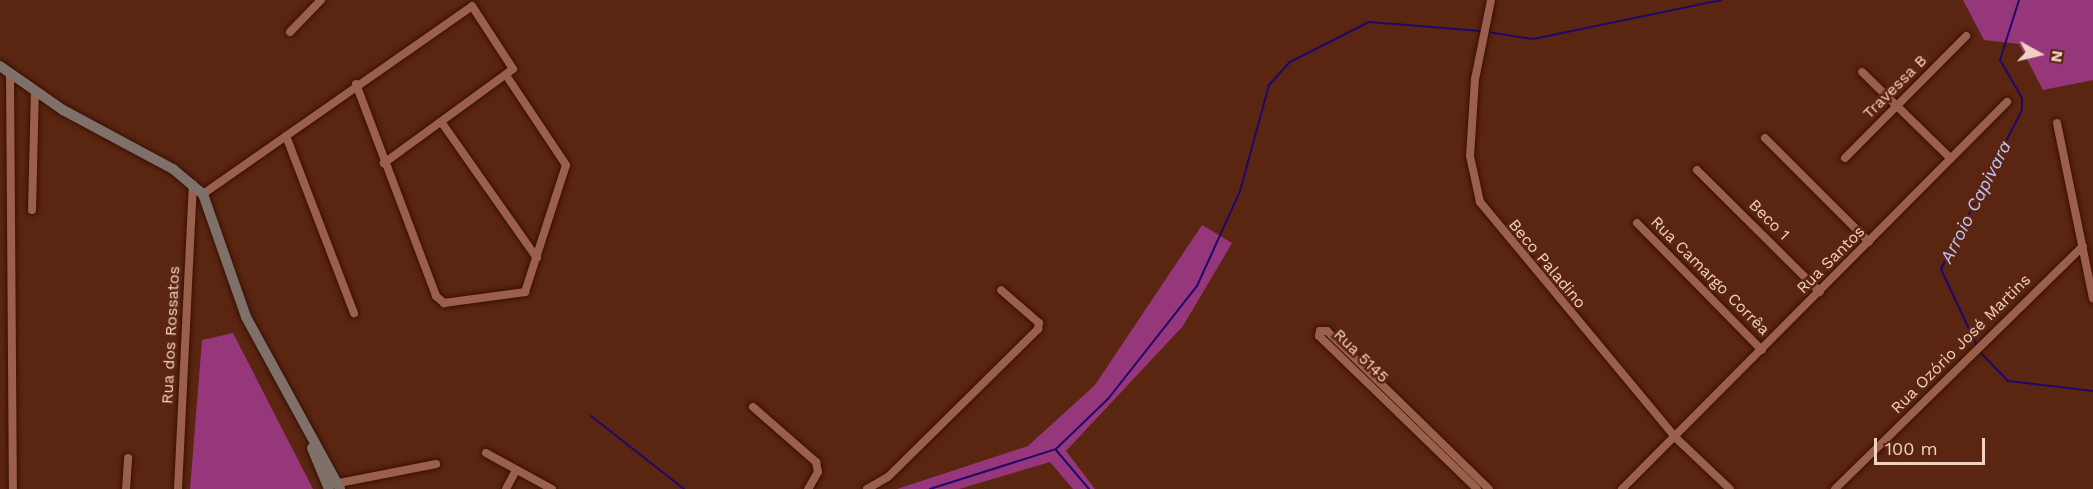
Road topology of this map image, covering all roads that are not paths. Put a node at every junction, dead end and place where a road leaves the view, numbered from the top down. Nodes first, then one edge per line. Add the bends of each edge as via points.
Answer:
1 (321, 0) edge
2 (1491, 0) edge
3 (290, 32) dead end
4 (1966, 36) dead end
5 (0, 66) edge
6 (1862, 72) dead end
7 (10, 74) junction
8 (506, 75) junction
9 (356, 84) junction
10 (35, 91) junction
11 (2007, 102) dead end
12 (1897, 107) junction
13 (442, 123) junction
14 (2058, 123) dead end
15 (286, 136) junction
16 (1765, 138) dead end
17 (1845, 158) dead end
18 (1951, 159) junction
19 (384, 163) junction
20 (1697, 170) dead end
21 (194, 183) junction
22 (203, 194) junction
23 (32, 210) dead end
24 (1637, 223) dead end
25 (1869, 242) junction
26 (2083, 246) junction
27 (537, 258) junction
28 (1001, 290) dead end
29 (1820, 292) junction
30 (2093, 298) edge
31 (354, 313) dead end
32 (1762, 350) junction
33 (753, 407) dead end
34 (1411, 419) junction
35 (1676, 438) junction
36 (486, 453) dead end
37 (129, 458) dead end
38 (436, 464) dead end
39 (516, 470) junction
40 (1465, 472) junction
41 (334, 487) edge
42 (13, 489) edge
43 (126, 489) edge
44 (178, 489) edge
45 (506, 489) edge
46 (552, 489) edge
47 (808, 489) edge
48 (867, 489) edge
49 (1477, 489) edge
50 (1489, 489) edge
51 (1622, 489) edge
52 (1730, 489) edge
53 (1835, 489) edge

1 - 3 street
2 - 35 street, Beco Paladino via 1475,79 1470,156 1480,202
4 - 12 street, Travessa B
5 - 7 main road
6 - 12 street
7 - 10 main road
7 - 42 street
8 - 9 street via 512,64 469,5
8 - 13 street
8 - 27 street via 566,163
9 - 15 street
9 - 19 street
10 - 21 main road
10 - 23 street
11 - 18 street, Rua Santos
12 - 17 street, Travessa B
12 - 18 street
13 - 19 street
13 - 27 street
14 - 26 street
15 - 22 street
15 - 31 street
16 - 25 street
18 - 25 street, Rua Santos
19 - 27 street via 439,301 524,293
20 - 29 street, Beco 1
21 - 22 main road
21 - 44 street, Rua dos Rossatos
22 - 41 main road via 246,317
24 - 32 street, Rua Camargo Corrêa
25 - 29 street, Rua Santos
26 - 30 street
26 - 53 street, Rua Ozório José Martins
28 - 48 street via 1039,323 1038,329 888,477
29 - 32 street, Rua Santos
32 - 35 street, Rua Santos
33 - 47 street via 816,462 818,472
34 - 34 street, Rua 5145 via 1327,331 1320,331 1319,336
34 - 40 street, Rua 5145
35 - 51 street, Rua Santos
35 - 52 street, Beco Paladino
36 - 39 street
37 - 43 street
38 - 41 street
39 - 45 street
39 - 46 street
40 - 49 street, Rua 5145
40 - 50 street, Rua 5145

